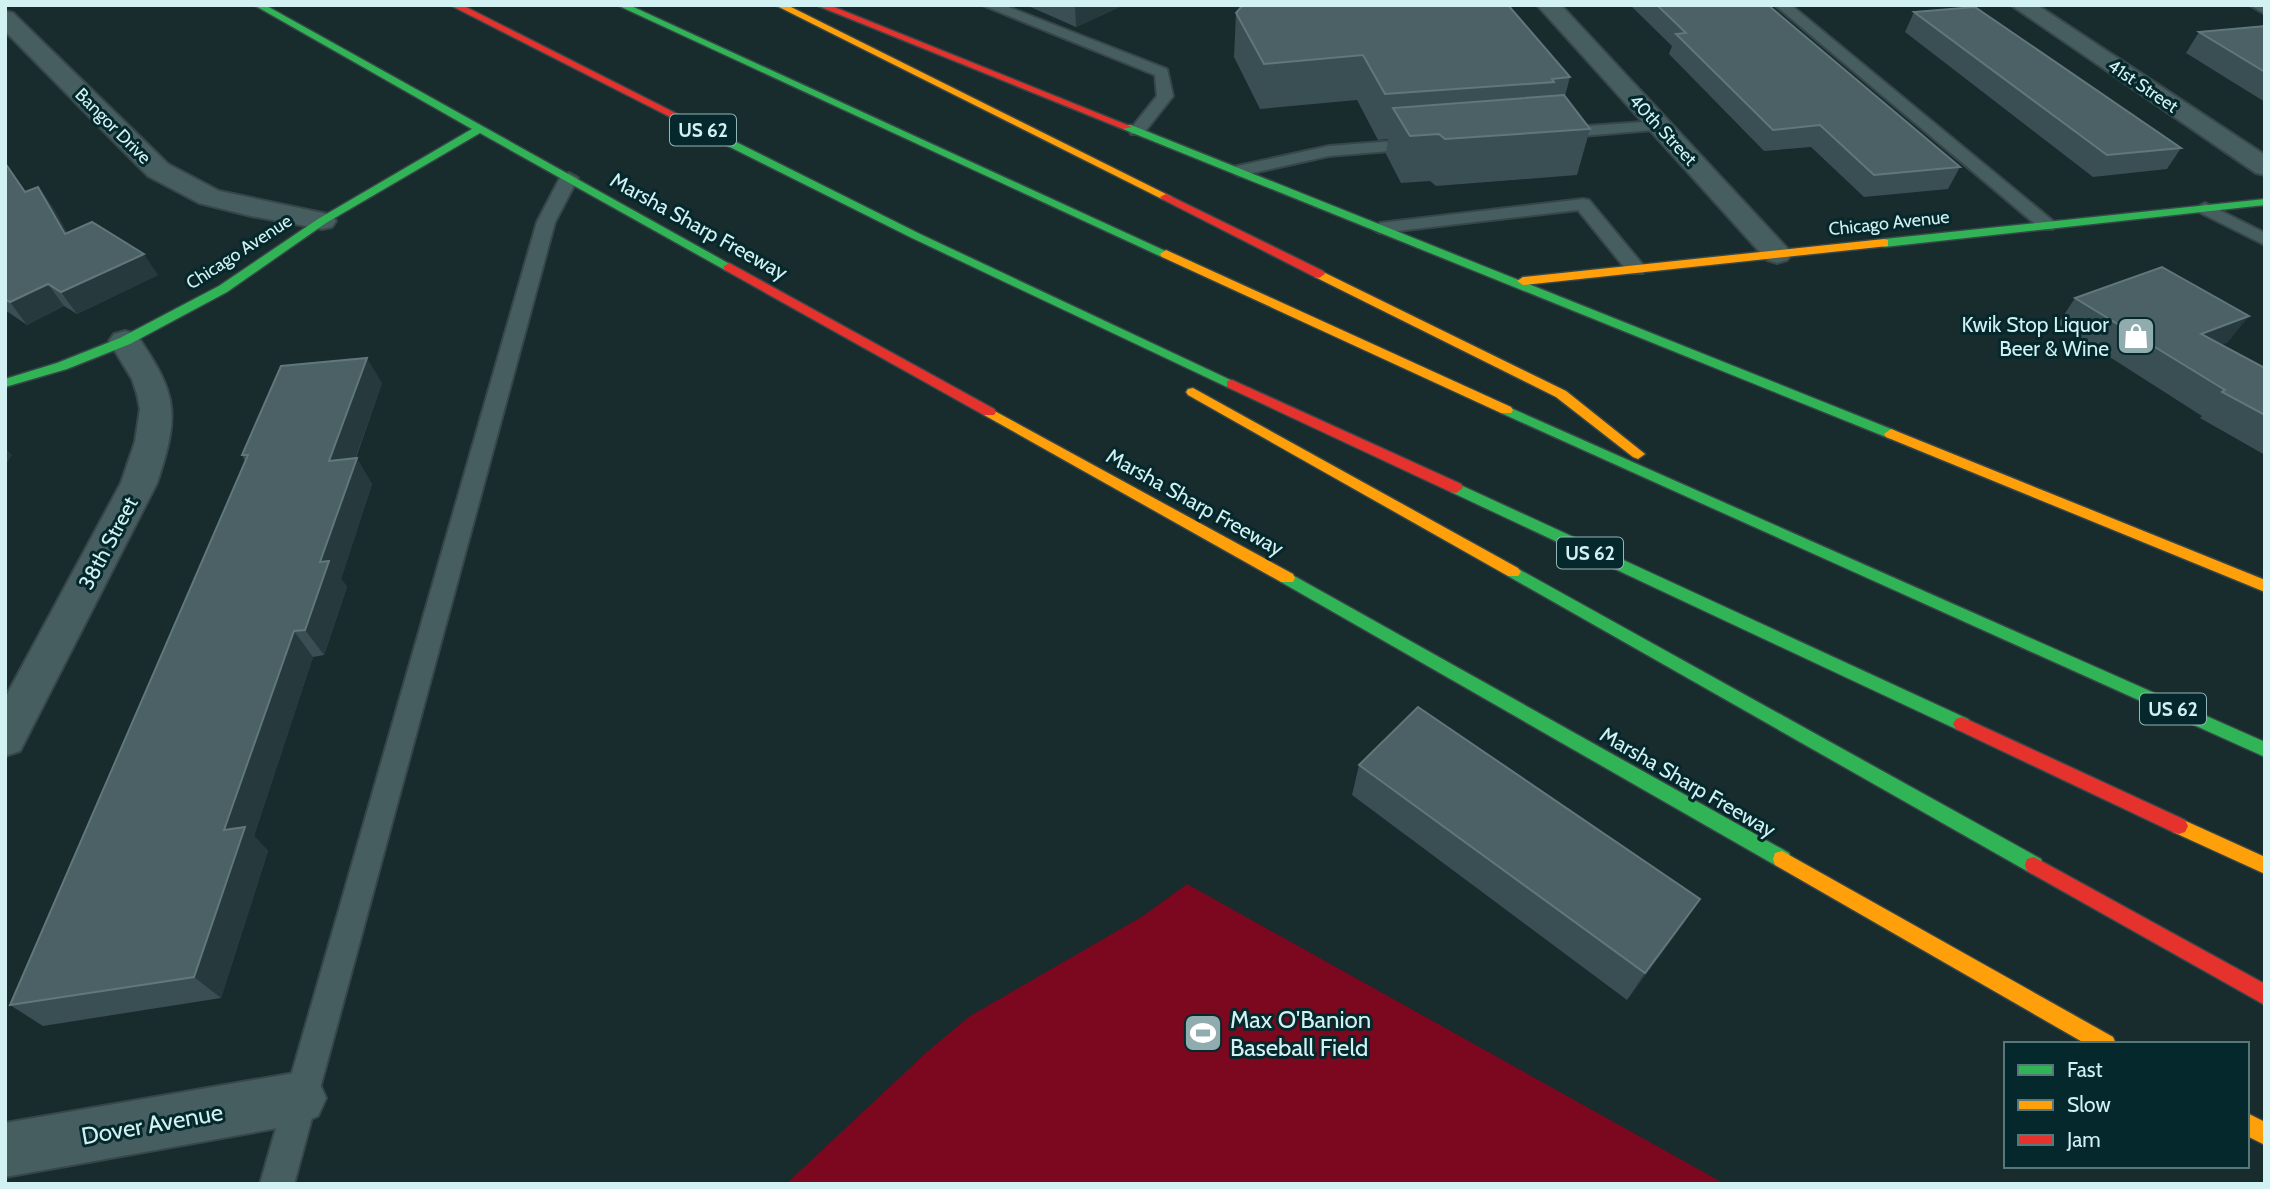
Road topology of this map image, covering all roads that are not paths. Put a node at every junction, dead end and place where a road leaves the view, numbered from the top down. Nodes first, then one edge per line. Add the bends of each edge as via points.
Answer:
1 (258, 5) edge
2 (439, 5) edge
3 (454, 5) edge
4 (621, 5) edge
5 (779, 5) edge
6 (820, 5) edge
7 (989, 5) edge
8 (1548, 5) edge
9 (1782, 5) edge
10 (2022, 5) edge
11 (2257, 5) edge
12 (2265, 10) edge
13 (5, 18) edge
14 (491, 24) junction
15 (1659, 126) junction
16 (481, 128) junction
17 (1137, 131) junction
18 (1535, 135) edge
19 (1439, 142) edge
20 (2265, 167) edge
21 (1239, 171) junction
22 (569, 178) junction
23 (2265, 202) edge
24 (2205, 208) junction
25 (323, 221) junction
26 (2047, 225) junction
27 (1380, 228) junction
28 (916, 236) junction
29 (2265, 240) edge
30 (1777, 254) junction
31 (1636, 270) junction
32 (1518, 282) junction
33 (125, 341) junction
34 (1111, 346) dead end
35 (5, 383) edge
36 (1184, 387) dead end
37 (1690, 494) junction
38 (2265, 586) edge
39 (5, 739) edge
40 (2265, 750) edge
41 (2265, 866) edge
42 (2265, 995) edge
43 (2102, 1042) edge
44 (300, 1098) junction
45 (2249, 1125) edge
46 (2265, 1134) edge
47 (5, 1150) edge
48 (277, 1184) edge

1 - 16 main road, Marsha Sharp Freeway
2 - 14 main road
3 - 14 main road, US 62
4 - 37 main road, US 62
5 - 37 main road via 1561,394
6 - 17 main road
7 - 17 lane via 1163,72 1165,96
8 - 15 street, 40th Street
9 - 26 lane
10 - 20 street, 41st Street
11 - 12 lane
13 - 25 street, Bangor Drive via 158,170 209,197
14 - 28 main road, US 62
15 - 18 lane
15 - 30 street, 40th Street
16 - 22 main road, Marsha Sharp Freeway
16 - 25 main road, Chicago Avenue
17 - 21 main road
19 - 21 lane via 1329,151
21 - 27 main road
22 - 43 main road, Marsha Sharp Freeway via 1225,543
22 - 44 lane via 547,222
23 - 24 main road, Chicago Avenue
24 - 26 main road, Chicago Avenue
24 - 29 lane
25 - 33 main road, Chicago Avenue via 223,289
26 - 30 main road, Chicago Avenue
27 - 31 lane via 1583,204
27 - 32 main road
28 - 34 main road
28 - 41 main road, US 62
30 - 31 main road, Chicago Avenue
31 - 32 main road, Chicago Avenue
32 - 38 main road
33 - 35 main road, Chicago Avenue
33 - 39 street, 38th Street via 150,379 156,398 153,442 139,483
36 - 42 main road
37 - 40 main road, US 62
44 - 47 street, Dover Avenue
44 - 48 lane
45 - 46 main road

